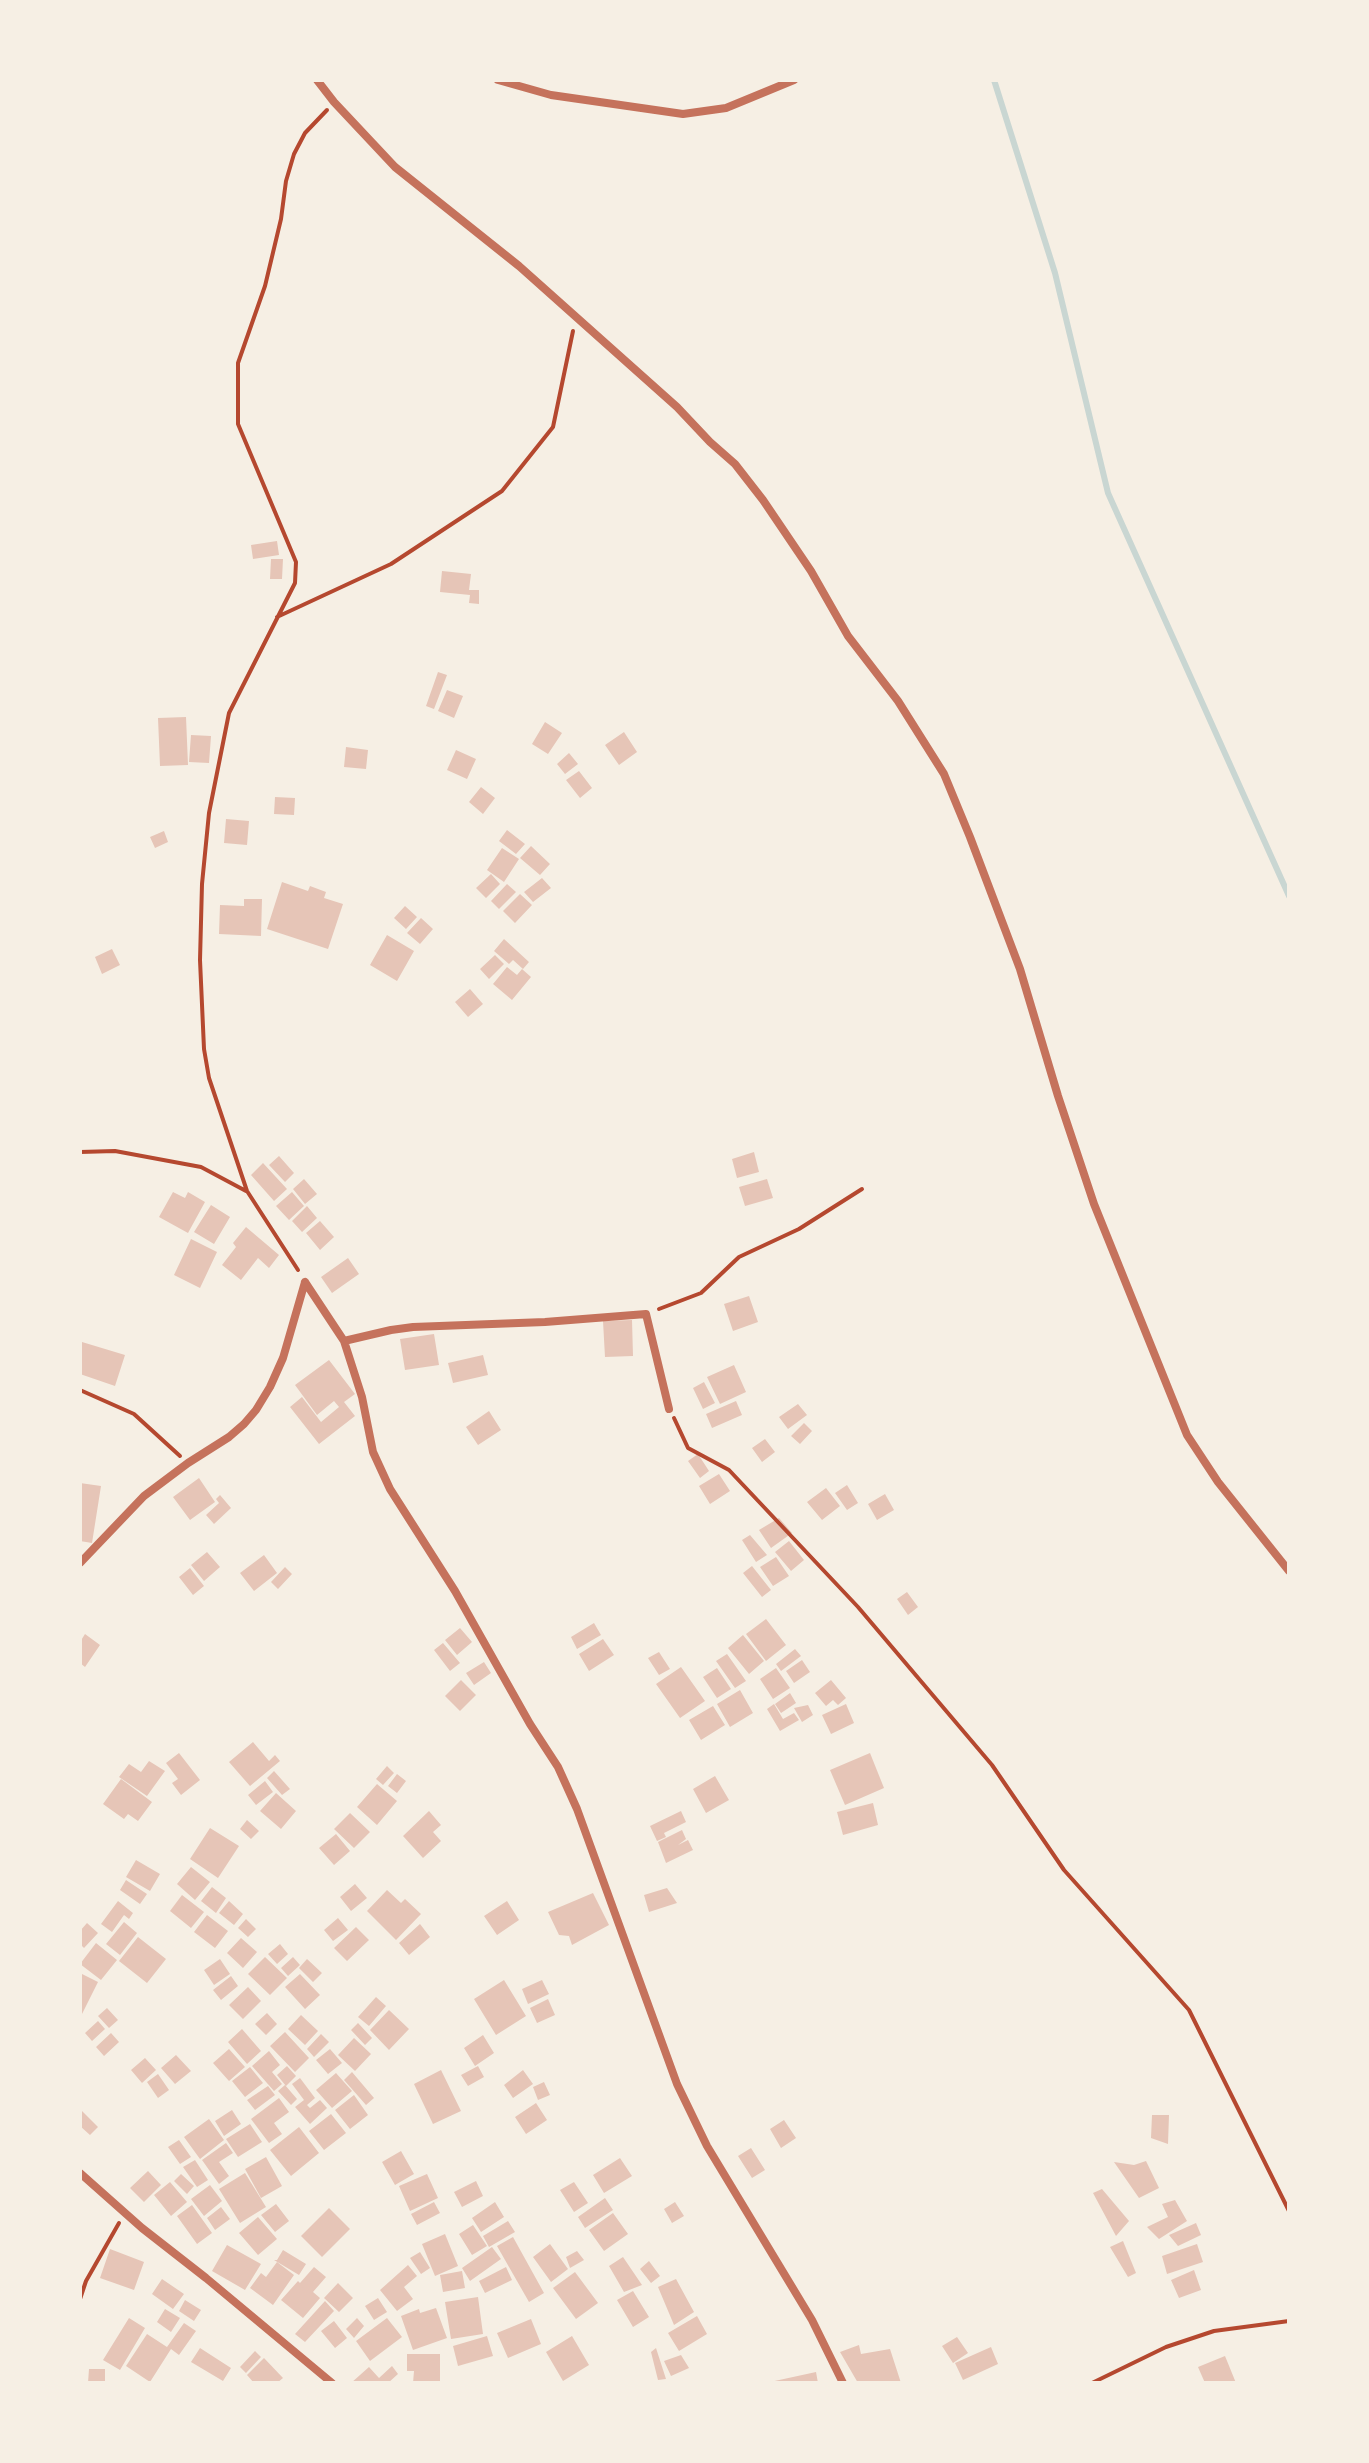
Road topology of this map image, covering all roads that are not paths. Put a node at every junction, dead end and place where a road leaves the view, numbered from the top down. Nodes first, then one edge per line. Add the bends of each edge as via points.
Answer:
1 (317, 80) edge
2 (498, 80) edge
3 (794, 80) edge
4 (344, 1341) junction
5 (669, 1409) road end
6 (80, 1563) edge
7 (1289, 1571) edge
8 (80, 2173) edge
9 (332, 2383) edge
10 (843, 2383) edge

1 - 7 street via 395,167 519,266 735,464 811,571 848,636 898,701 944,774 1020,969 1094,1204 1187,1435
2 - 3 street via 551,95 683,114 726,108
4 - 5 street via 413,1327 646,1314
4 - 6 street via 305,1282 283,1358 256,1410 229,1437 144,1496
4 - 10 street via 380,1470 558,1767 677,2084
8 - 9 street

